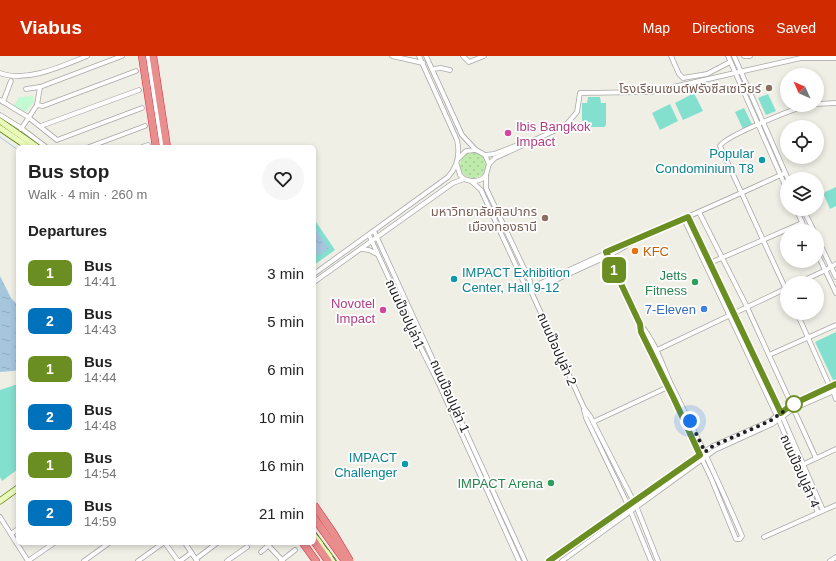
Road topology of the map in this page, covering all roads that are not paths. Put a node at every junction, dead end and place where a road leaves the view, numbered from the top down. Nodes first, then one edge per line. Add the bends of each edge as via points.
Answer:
1 (87, 56) edge
2 (122, 56) edge
3 (142, 56) edge
4 (148, 56) edge
5 (153, 56) edge
6 (392, 56) edge
7 (420, 56) edge
8 (426, 56) edge
9 (462, 56) edge
10 (484, 56) edge
11 (671, 56) edge
12 (728, 56) edge
13 (734, 56) edge
14 (744, 56) edge
15 (750, 56) edge
16 (807, 57) edge
17 (836, 58) edge
18 (429, 61) junction
19 (730, 62) junction
20 (422, 63) junction
21 (432, 69) junction
22 (450, 70) dead end
23 (136, 71) dead end
24 (740, 72) junction
25 (0, 73) edge
26 (735, 73) junction
27 (11, 81) dead end
28 (40, 86) junction
29 (26, 89) dead end
30 (139, 90) dead end
31 (2, 101) edge
32 (836, 103) edge
33 (824, 104) edge
34 (37, 105) junction
35 (142, 108) dead end
36 (450, 108) junction
37 (444, 111) junction
38 (792, 112) edge
39 (0, 115) edge
40 (28, 117) junction
41 (0, 121) edge
42 (763, 123) junction
43 (758, 125) junction
44 (41, 126) junction
45 (145, 126) dead end
46 (0, 128) edge
47 (20, 131) junction
48 (529, 142) junction
49 (25, 145) edge
50 (35, 145) edge
51 (43, 145) edge
52 (99, 145) edge
53 (156, 145) edge
54 (162, 145) edge
55 (167, 145) edge
56 (476, 150) junction
57 (485, 155) junction
58 (458, 159) junction
59 (457, 164) junction
60 (489, 164) junction
61 (785, 172) edge
62 (486, 175) junction
63 (780, 176) joint
64 (464, 179) junction
65 (471, 182) junction
66 (740, 193) junction
67 (699, 212) junction
68 (799, 216) edge
69 (686, 218) junction
70 (802, 223) joint
71 (374, 231) junction
72 (369, 235) junction
73 (378, 236) junction
74 (372, 241) junction
75 (762, 241) junction
76 (360, 249) junction
77 (824, 251) edge
78 (378, 254) junction
79 (607, 254) junction
80 (722, 258) junction
81 (710, 263) junction
82 (836, 264) edge
83 (824, 266) edge
84 (833, 268) edge
85 (826, 270) junction
86 (316, 273) edge
87 (813, 276) edge
88 (836, 277) edge
89 (780, 278) edge
90 (316, 281) edge
91 (530, 289) junction
92 (780, 293) edge
93 (836, 293) edge
94 (746, 307) junction
95 (731, 315) junction
96 (800, 320) edge
97 (640, 324) junction
98 (836, 325) edge
99 (809, 338) junction
100 (656, 351) junction
101 (651, 353) junction
102 (768, 355) junction
103 (836, 384) edge
104 (830, 386) junction
105 (668, 387) junction
106 (834, 390) edge
107 (836, 399) edge
108 (792, 407) junction
109 (584, 408) junction
110 (780, 417) junction
111 (593, 422) junction
112 (836, 449) edge
113 (705, 452) junction
114 (700, 455) junction
115 (610, 456) junction
116 (706, 457) junction
117 (606, 458) junction
118 (816, 458) junction
119 (702, 460) junction
120 (804, 464) junction
121 (808, 476) junction
122 (713, 477) junction
123 (803, 478) junction
124 (16, 490) edge
125 (0, 502) edge
126 (634, 502) junction
127 (628, 505) junction
128 (836, 505) edge
129 (316, 506) edge
130 (316, 508) edge
131 (637, 508) junction
132 (724, 510) junction
133 (731, 510) junction
134 (823, 510) junction
135 (631, 512) junction
136 (818, 512) junction
137 (0, 517) edge
138 (316, 521) edge
139 (316, 527) edge
140 (16, 530) edge
141 (11, 534) junction
142 (764, 537) dead end
143 (316, 538) edge
144 (16, 542) edge
145 (328, 542) junction
146 (650, 542) junction
147 (316, 544) edge
148 (18, 545) edge
149 (51, 545) edge
150 (106, 545) edge
151 (161, 545) edge
152 (166, 545) edge
153 (186, 545) edge
154 (215, 545) edge
155 (268, 545) edge
156 (270, 545) edge
157 (304, 545) edge
158 (309, 545) edge
159 (644, 545) junction
160 (247, 547) dead end
161 (295, 550) dead end
162 (261, 552) dead end
163 (191, 553) junction
164 (836, 557) edge
165 (196, 560) edge
166 (28, 561) edge
167 (84, 561) edge
168 (138, 561) edge
169 (179, 561) edge
170 (227, 561) edge
171 (282, 561) edge
172 (316, 561) edge
173 (321, 561) edge
174 (328, 561) edge
175 (333, 561) edge
176 (341, 561) edge
177 (345, 561) edge
178 (350, 561) edge
179 (519, 561) edge
180 (525, 561) edge
181 (549, 561) edge
182 (562, 561) edge
183 (651, 561) edge
184 (658, 561) edge
185 (830, 561) edge

1 - 25 street via 37,74 13,76
2 - 28 street
3 - 53 highway
4 - 54 street
5 - 55 highway
6 - 20 street
7 - 20 street
8 - 18 street
9 - 10 street via 469,62
11 - 19 street via 683,78 707,74
12 - 19 street
13 - 24 street
14 - 15 street
16 - 17 street
16 - 24 street
18 - 20 street
18 - 21 street
19 - 26 street
20 - 37 street
21 - 22 street
21 - 36 street
23 - 34 street via 43,106
24 - 26 street
24 - 42 street
26 - 43 street
26 - 48 street via 651,92 580,93 578,109 569,122 559,130
27 - 31 street
28 - 29 street
28 - 34 street
30 - 44 street
31 - 40 street
32 - 33 street
34 - 40 street
35 - 44 street via 57,140
36 - 37 street
36 - 56 street via 462,135
37 - 58 street via 457,140
38 - 42 street
39 - 47 street
40 - 44 street
40 - 47 street
41 - 47 main road
42 - 43 street
42 - 61 street
43 - 63 street
43 - 66 street via 722,142 720,146
45 - 52 street
46 - 49 main road
47 - 50 main road
47 - 51 street
48 - 57 street
48 - 60 street via 495,158
56 - 57 street
56 - 58 street via 466,151
57 - 60 street
58 - 59 street
59 - 64 street via 457,170
59 - 71 street via 448,177
60 - 62 street
62 - 65 street
62 - 91 street, ถนนป๊อปปูล่า 2 via 486,188 530,281
63 - 66 street
64 - 65 street
64 - 73 street via 453,183
65 - 91 street, ถนนป๊อปปูล่า 2 via 481,190 524,283
66 - 67 street
66 - 75 street
67 - 69 street
67 - 80 street
68 - 70 street
69 - 79 street
69 - 81 street, ถนนป๊อปปูล่า 4
69 - 95 street, ถนนป๊อปปูล่า 4
70 - 75 street
71 - 72 street
71 - 73 street, ถนนป๊อปปูล่า 1
72 - 74 street, ถนนป๊อปปูล่า1
72 - 86 street
73 - 74 street
73 - 180 street, ถนนป๊อปปูล่า 1
74 - 76 street
74 - 78 street, ถนนป๊อปปูล่า1
75 - 80 street
75 - 89 street
76 - 78 street
76 - 90 street
77 - 84 street
78 - 179 street, ถนนป๊อปปูล่า1
79 - 91 street via 538,288
79 - 97 street
80 - 81 street
80 - 94 street
81 - 95 street, ถนนป๊อปปูล่า 4
82 - 84 street
83 - 85 street
84 - 85 street
84 - 88 street
85 - 87 street
85 - 93 street
91 - 109 street, ถนนป๊อปปูล่า 2
92 - 94 street
94 - 95 street
94 - 102 street
95 - 100 street
95 - 110 street, ถนนป๊อปปูล่า 4
96 - 99 street
97 - 100 street
97 - 101 street
98 - 99 street
99 - 102 street
99 - 104 street
100 - 101 street
100 - 113 street
101 - 105 street
102 - 108 street
103 - 104 street
104 - 108 street
105 - 111 street
105 - 114 street
106 - 107 street
106 - 108 street
108 - 110 street
108 - 118 street
109 - 111 street, ถนนป๊อปปูล่า 2
109 - 117 street, ถนนป๊อปปูล่า 2 via 586,418
110 - 113 street via 713,446
110 - 116 street
110 - 120 street, ถนนป๊อปปูล่า 4
110 - 123 street, ถนนป๊อปปูล่า 4
111 - 115 street, ถนนป๊อปปูล่า 2
112 - 118 street
113 - 114 street
113 - 116 street
114 - 119 street
114 - 126 street
115 - 117 street
115 - 126 street, ถนนป๊อปปูล่า 2
116 - 119 street
116 - 122 street
117 - 127 street, ถนนป๊อปปูล่า 2
118 - 120 street
119 - 122 street
119 - 131 street
120 - 121 street, ถนนป๊อปปูล่า 4
121 - 123 street
121 - 134 street, ถนนป๊อปปูล่า 4
122 - 132 street
122 - 133 street
123 - 136 street, ถนนป๊อปปูล่า 4
124 - 125 main road
126 - 127 street
126 - 131 street, ถนนป๊อปปูล่า 2
127 - 135 street, ถนนป๊อปปูล่า 2
127 - 181 street
128 - 134 street
129 - 145 highway
130 - 178 highway, bridge
131 - 135 street
131 - 146 street, ถนนป๊อปปูล่า 2
132 - 133 street
132 - 133 street via 736,539 740,539 742,536
134 - 136 street, ถนนป๊อปปูล่า 4
135 - 159 street, ถนนป๊อปปูล่า 2
135 - 182 street
136 - 142 street
137 - 141 street
138 - 177 highway, bridge
139 - 145 main road
140 - 141 street
141 - 144 street
143 - 175 main road
145 - 176 main road
146 - 159 street
146 - 184 street, ถนนป๊อปปูล่า 2
147 - 174 highway
148 - 166 street
149 - 166 street
150 - 167 street
151 - 168 street
152 - 169 street
153 - 163 street
154 - 165 street
155 - 162 street
156 - 171 street
157 - 172 highway
158 - 173 highway
159 - 183 street, ถนนป๊อปปูล่า 2
160 - 170 street
161 - 171 street
163 - 165 street
163 - 169 street
164 - 185 street

